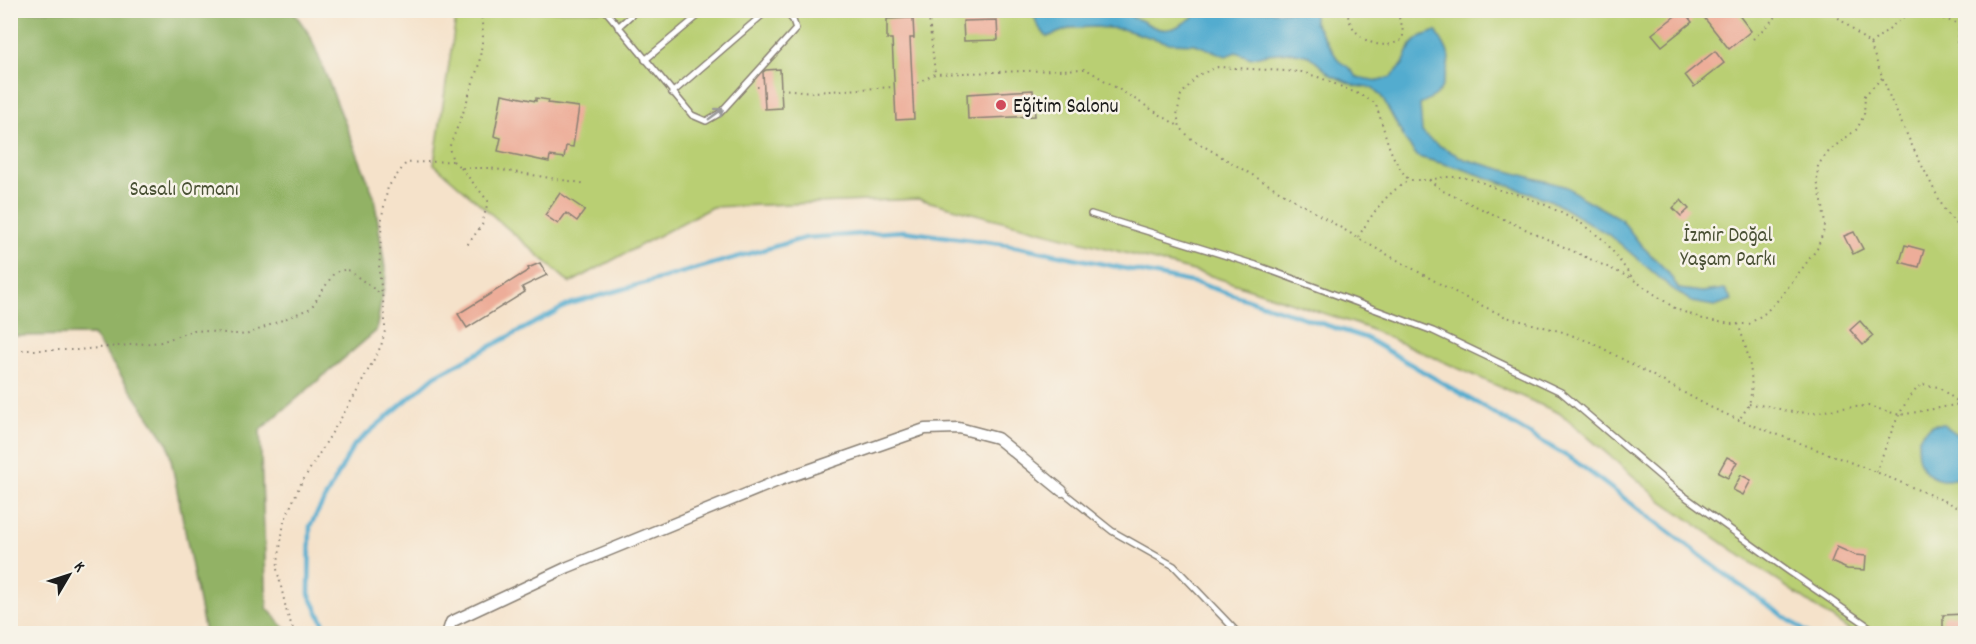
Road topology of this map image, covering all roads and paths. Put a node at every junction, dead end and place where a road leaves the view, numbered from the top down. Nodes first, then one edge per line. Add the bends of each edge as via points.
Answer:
1 (481, 10) edge
2 (605, 10) edge
3 (637, 10) edge
4 (705, 10) edge
5 (768, 10) edge
6 (784, 10) edge
7 (928, 10) edge
8 (1347, 10) edge
9 (1393, 10) edge
10 (1783, 10) edge
11 (1829, 10) edge
12 (1965, 13) edge
13 (1960, 24) junction
14 (618, 27) junction
15 (1753, 39) dead end
16 (1870, 44) junction
17 (645, 60) junction
18 (1965, 68) edge
19 (935, 74) junction
20 (1882, 78) junction
21 (912, 86) dead end
22 (894, 87) dead end
23 (781, 89) dead end
24 (672, 93) junction
25 (1180, 127) junction
26 (453, 161) junction
27 (461, 168) junction
28 (1409, 180) junction
29 (1429, 180) junction
30 (587, 184) dead end
31 (1091, 214) dead end
32 (1358, 237) junction
33 (1965, 237) edge
34 (465, 248) dead end
35 (1634, 280) junction
36 (382, 295) junction
37 (1738, 324) junction
38 (10, 350) edge
39 (1749, 404) junction
40 (1961, 405) junction
41 (1965, 407) edge
42 (1900, 415) junction
43 (1739, 420) junction
44 (1876, 472) junction
45 (1062, 491) joint
46 (1965, 510) edge
47 (295, 633) edge
48 (447, 633) edge
49 (1239, 633) edge
50 (1880, 633) edge

1 - 26 path via 479,64 449,148
2 - 14 lane
3 - 14 lane
4 - 17 lane
5 - 24 lane
24 -> 6 lane via 692,115 706,121 720,113 796,29
7 - 19 path
8 - 9 path via 1355,30 1366,40 1393,46 1403,39 1399,16
10 - 15 path
11 - 16 path
12 - 13 path
13 - 16 path via 1924,13 1905,16
13 - 18 path via 1955,38
14 - 17 lane
16 - 20 path
17 - 24 lane
19 - 21 path
19 - 25 path via 1086,69
20 - 33 path via 1944,209
20 - 37 path via 1865,95 1864,115 1857,129 1818,165 1825,227 1817,249 1765,313 1749,324
22 - 23 path via 813,92
25 - 28 path via 1177,115 1181,95 1198,75 1218,67 1302,72 1375,103 1396,166
25 - 32 path via 1190,138
26 - 27 path
26 - 36 path via 406,163 388,187 382,216
27 - 30 path via 489,168
27 - 34 path via 488,201 482,225
28 - 29 path
28 - 32 path via 1383,200
29 - 35 path via 1443,191
29 - 35 path via 1461,177 1548,206 1605,241
31 - 50 lane via 1256,265 1422,327 1561,392 1676,490
32 - 43 path via 1489,309 1593,343
35 - 37 path via 1677,309 1703,319
36 - 38 path via 347,268 334,273 311,308 246,335 194,330 161,342 77,350
36 - 47 path via 385,331 381,346 284,522 277,569
37 - 39 path via 1749,363
39 - 42 path via 1812,413 1868,406
39 - 43 path
40 - 41 path
40 - 42 path
40 - 42 path via 1938,387 1922,384 1912,392
42 - 44 path
43 - 44 path
44 - 46 path
45 - 48 street via 997,438 958,428 925,429 780,480 568,567 452,622
45 - 49 lane via 1112,531 1174,566

